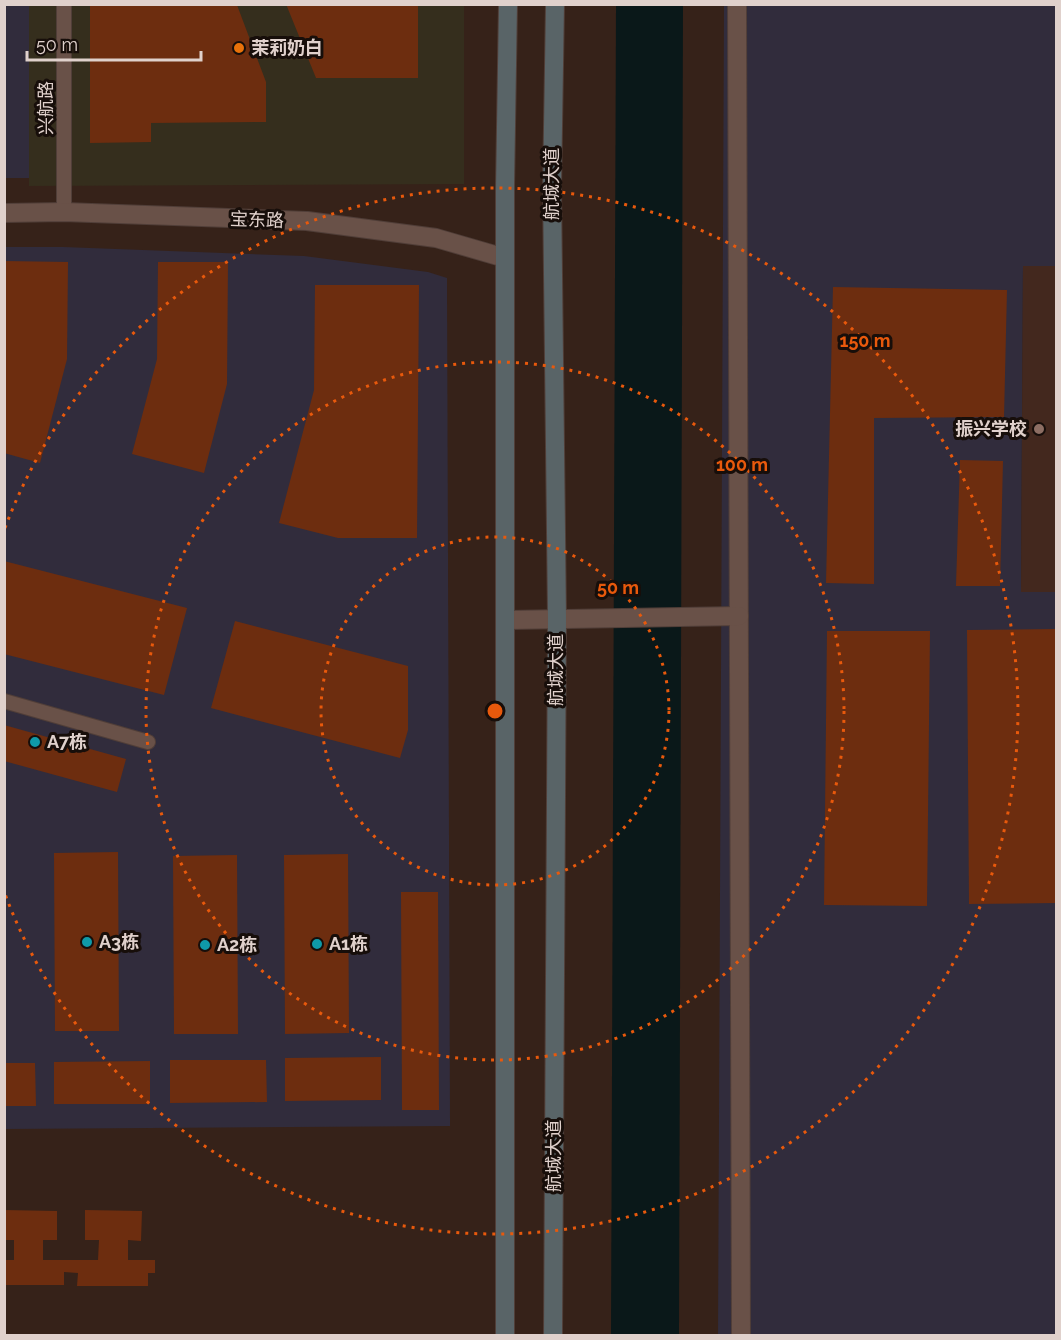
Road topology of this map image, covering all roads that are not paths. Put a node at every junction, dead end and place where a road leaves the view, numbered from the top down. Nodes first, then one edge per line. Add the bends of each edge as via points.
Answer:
1 (64, 4) edge
2 (508, 4) edge
3 (555, 4) edge
4 (737, 4) edge
5 (64, 212) junction
6 (4, 213) edge
7 (505, 258) junction
8 (734, 616) junction
9 (556, 619) junction
10 (505, 620) junction
11 (4, 701) edge
12 (148, 742) dead end
13 (505, 1335) edge
14 (553, 1335) edge
15 (741, 1335) edge

1 - 5 lane, 兴航路
2 - 7 main road
3 - 9 main road, 航城大道 via 552,188
4 - 8 street
5 - 6 street, 宝东路
5 - 7 street, 宝东路 via 307,221 436,238
7 - 10 main road
8 - 9 street
8 - 15 street
9 - 10 street
9 - 14 main road, 航城大道
10 - 13 main road
11 - 12 lane

